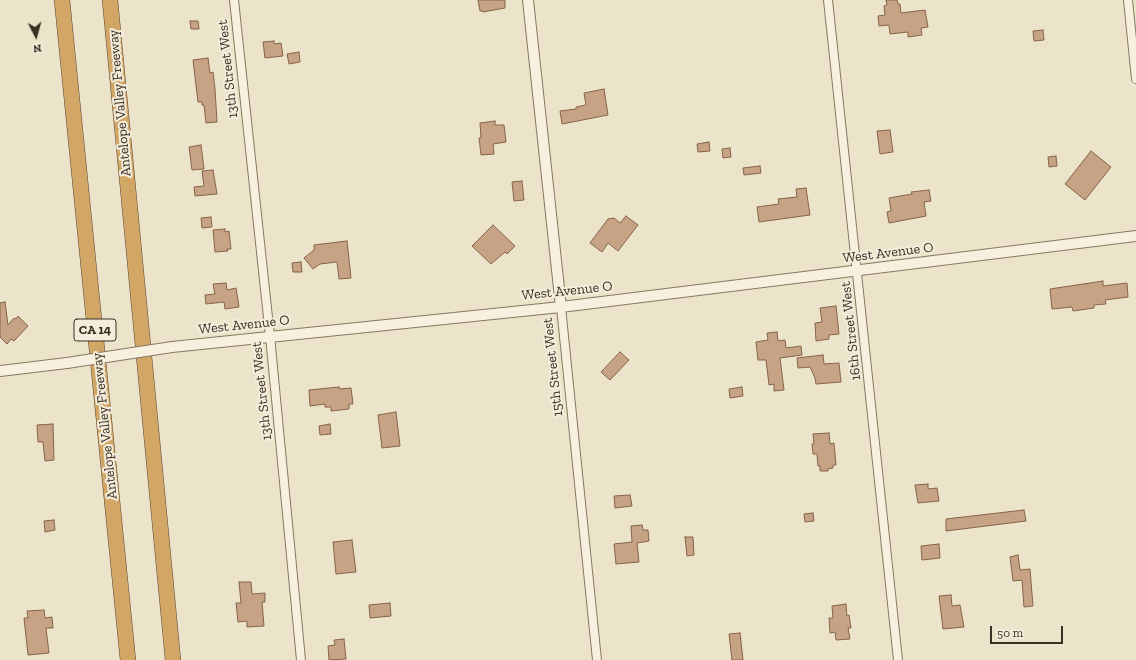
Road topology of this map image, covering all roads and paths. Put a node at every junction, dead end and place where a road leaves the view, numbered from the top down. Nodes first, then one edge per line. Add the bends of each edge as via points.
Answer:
1 (62, 0) edge
2 (110, 0) edge
3 (234, 0) edge
4 (528, 0) edge
5 (828, 0) edge
6 (1128, 0) edge
7 (1136, 79) edge
8 (1136, 236) edge
9 (858, 271) junction
10 (561, 307) junction
11 (270, 336) junction
12 (0, 371) edge
13 (128, 660) edge
14 (173, 660) edge
15 (301, 660) edge
16 (597, 660) edge
17 (898, 660) edge

1 - 13 highway, Antelope Valley Freeway / CA 14
2 - 14 highway, Antelope Valley Freeway
3 - 11 street, 13th Street West
4 - 10 street, 15th Street West
5 - 9 street, 16th Street West
6 - 7 street
8 - 9 street, West Avenue O
9 - 10 street, West Avenue O
9 - 17 street, 16th Street West
10 - 11 street, West Avenue O
10 - 16 street, 15th Street West
11 - 12 street, West Avenue O, bridge
11 - 15 street, 13th Street West

